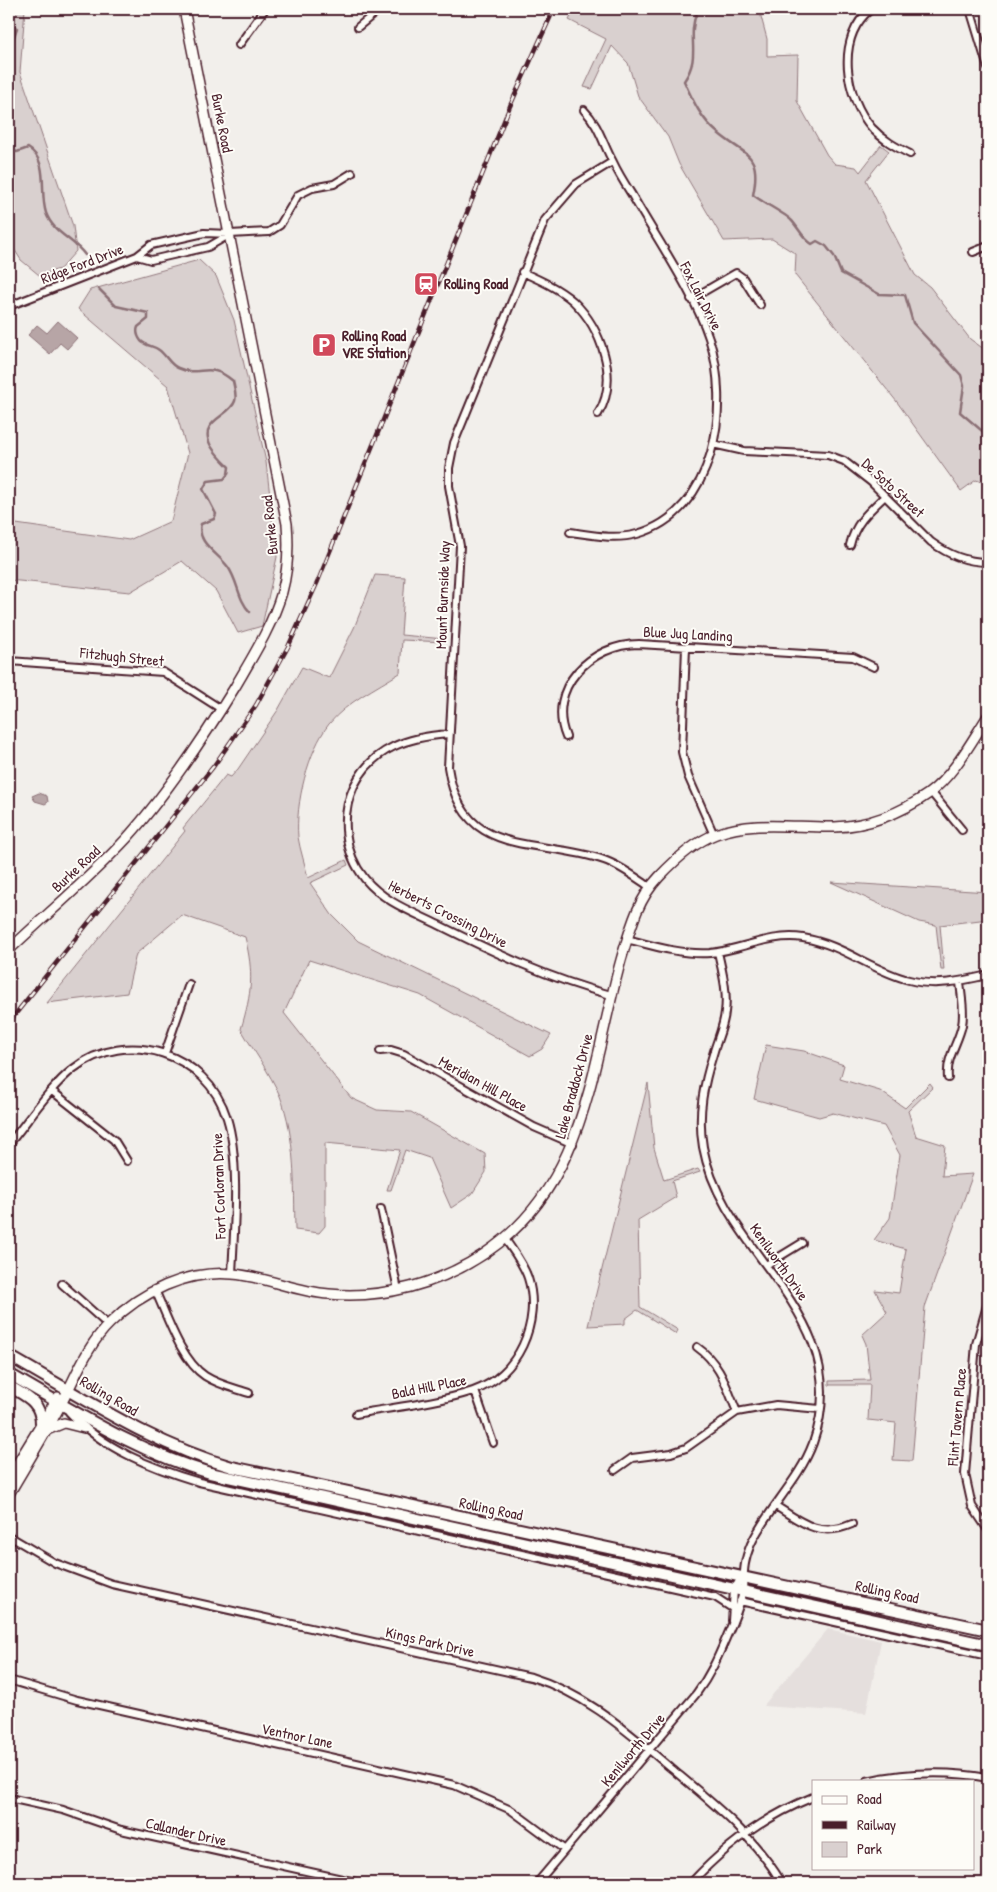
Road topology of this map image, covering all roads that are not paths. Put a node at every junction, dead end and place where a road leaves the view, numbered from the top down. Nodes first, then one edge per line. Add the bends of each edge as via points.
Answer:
1 (184, 9) edge
2 (265, 9) edge
3 (380, 9) edge
4 (871, 9) edge
5 (970, 9) edge
6 (358, 27) dead end
7 (239, 45) dead end
8 (988, 68) edge
9 (584, 110) dead end
10 (910, 154) dead end
11 (612, 162) junction
12 (352, 173) dead end
13 (230, 234) junction
14 (988, 246) edge
15 (973, 252) dead end
16 (137, 256) junction
17 (522, 272) junction
18 (691, 299) junction
19 (760, 305) dead end
20 (9, 306) edge
21 (598, 414) dead end
22 (714, 444) junction
23 (885, 496) junction
24 (570, 532) dead end
25 (850, 545) dead end
26 (988, 562) edge
27 (686, 647) junction
28 (9, 661) edge
29 (874, 668) dead end
30 (221, 710) junction
31 (988, 716) edge
32 (449, 734) junction
33 (566, 738) dead end
34 (931, 792) junction
35 (962, 830) dead end
36 (714, 835) junction
37 (650, 887) junction
38 (627, 939) junction
39 (9, 950) edge
40 (718, 952) junction
41 (988, 976) edge
42 (960, 981) junction
43 (189, 984) dead end
44 (611, 994) junction
45 (380, 1051) dead end
46 (166, 1053) junction
47 (948, 1078) dead end
48 (52, 1091) junction
49 (9, 1144) edge
50 (573, 1144) junction
51 (127, 1161) dead end
52 (381, 1209) dead end
53 (505, 1239) junction
54 (802, 1243) dead end
55 (766, 1265) junction
56 (232, 1274) junction
57 (62, 1284) dead end
58 (155, 1290) junction
59 (398, 1290) junction
60 (988, 1302) edge
61 (108, 1325) junction
62 (698, 1347) dead end
63 (9, 1356) edge
64 (9, 1374) edge
65 (9, 1386) edge
66 (67, 1389) junction
67 (475, 1391) junction
68 (249, 1393) dead end
69 (58, 1402) junction
70 (820, 1409) junction
71 (737, 1412) junction
72 (356, 1414) dead end
73 (44, 1426) junction
74 (84, 1428) junction
75 (493, 1443) dead end
76 (615, 1470) dead end
77 (9, 1477) edge
78 (9, 1494) edge
79 (776, 1506) junction
80 (852, 1524) dead end
81 (988, 1530) edge
82 (9, 1536) edge
83 (742, 1576) junction
84 (739, 1594) junction
85 (732, 1608) junction
86 (732, 1623) junction
87 (988, 1630) edge
88 (967, 1640) junction
89 (988, 1645) edge
90 (988, 1654) edge
91 (9, 1680) edge
92 (649, 1750) junction
93 (988, 1778) edge
94 (874, 1780) edge
95 (812, 1797) edge
96 (9, 1798) edge
97 (747, 1834) junction
98 (565, 1850) junction
99 (360, 1883) edge
100 (537, 1883) edge
101 (691, 1883) edge
102 (782, 1883) edge

1 - 13 street, Burke Road
2 - 7 street
3 - 6 street
4 - 10 street via 856,27 850,44 852,90 862,114 874,129
5 - 8 street
9 - 11 street, Fox Lair Drive via 594,120
11 - 17 street, Mount Burnside Way via 576,184 554,208 539,232
11 - 18 street, Fox Lair Drive
12 - 13 street via 334,184 312,188 298,195 285,219 274,230
13 - 16 street, Ridge Ford Drive via 204,233 151,244
13 - 16 street, Ridge Ford Drive via 198,250 151,260
13 - 30 street, Burke Road via 285,516 288,556 282,592 272,617
14 - 15 street
16 - 20 street, Ridge Ford Drive
17 - 21 street via 565,295 593,326 607,371 606,396
17 - 32 street, Mount Burnside Way via 451,452 449,486 460,546
18 - 19 street via 736,273 743,278
18 - 22 street, Fox Lair Drive via 709,337 716,371 718,408
22 - 23 street, De Soto Street via 744,451 828,455 856,468
22 - 24 street, Fox Lair Drive via 690,496 662,524 623,536
23 - 25 street via 856,526
23 - 26 street, De Soto Street via 942,550 960,558
27 - 29 street, Blue Jug Landing via 853,657
27 - 33 street, Blue Jug Landing via 618,646 584,664 570,682 562,701 560,716
27 - 36 street via 682,752 688,776
28 - 30 street, Fitzhugh Street via 163,672
30 - 39 street, Burke Road via 177,775 129,835
31 - 34 street, Lake Braddock Drive via 957,763
32 - 37 street, Mount Burnside Way via 448,767 453,788 465,812 478,826 513,844 603,860
32 - 44 street, Herberts Crossing Drive via 417,737 396,744 377,757 360,776 350,798 346,822 349,847 359,871 388,899 488,950 548,976
34 - 35 street
34 - 36 street, Lake Braddock Drive via 896,813 864,823 833,827 766,825
36 - 37 street, Lake Braddock Drive via 677,860
37 - 38 street, Lake Braddock Drive via 632,921
38 - 40 street via 688,953
38 - 44 street, Lake Braddock Drive
40 - 42 street via 775,938 802,938 825,943 910,981 942,984
40 - 55 street, Kenilworth Drive via 726,1008 704,1086 700,1116 702,1146 718,1192
41 - 42 street
42 - 47 street via 962,1024 946,1065
43 - 46 street
44 - 50 street, Lake Braddock Drive via 584,1111
45 - 50 street, Meridian Hill Place via 404,1054 534,1127
46 - 48 street, Fort Corloran Drive via 131,1048 101,1053 73,1069
46 - 56 street, Fort Corloran Drive via 186,1063 205,1079 228,1119 234,1195
48 - 49 street, Fort Corloran Drive
48 - 51 street via 114,1140
50 - 53 street, Lake Braddock Drive via 546,1193
52 - 59 street
53 - 59 street, Lake Braddock Drive via 452,1272
53 - 67 street, Bald Hill Place via 528,1278 532,1299 531,1323 524,1344 512,1363
54 - 55 street
55 - 70 street, Kenilworth Drive via 797,1309 811,1336 820,1374
56 - 58 street, Lake Braddock Drive via 190,1278
56 - 59 street, Lake Braddock Drive via 326,1294
57 - 61 street
58 - 61 street, Lake Braddock Drive via 125,1308
58 - 68 street via 184,1352 194,1366 214,1381
60 - 81 street, Flint Tavern Place via 976,1344 965,1474 972,1506
61 - 66 street, Lake Braddock Drive
62 - 71 street via 715,1363
63 - 66 main road, Rolling Road
64 - 69 main road, Rolling Road
65 - 73 main road via 35,1402
66 - 69 street, Lake Braddock Drive
66 - 83 main road, Rolling Road via 156,1439 232,1467
67 - 72 street, Bald Hill Place
67 - 75 street
69 - 73 street
69 - 74 street, Rolling Road
69 - 84 main road, Rolling Road via 137,1447 210,1473
70 - 71 street via 776,1406
70 - 79 street, Kenilworth Drive via 809,1452
71 - 76 street via 686,1448 632,1458
73 - 74 street via 64,1423
73 - 77 street
73 - 78 street
74 - 85 street, Rolling Road via 140,1461 199,1482 715,1597
79 - 80 street via 815,1528 834,1530
79 - 83 street, Kenilworth Drive via 751,1544
82 - 92 street, Kings Park Drive via 55,1563 112,1584 549,1682 596,1706
83 - 84 street, Kenilworth Drive
83 - 87 main road, Rolling Road
84 - 85 street, Kenilworth Drive
84 - 86 street, Kenilworth Drive
84 - 88 main road, Rolling Road
84 - 90 street, Rolling Road
85 - 86 street, Kenilworth Drive
86 - 92 street, Kenilworth Drive via 722,1652 706,1680
88 - 89 main road, Rolling Road
88 - 90 main road
91 - 98 street, Ventnor Lane via 77,1700 454,1785 511,1810
92 - 97 street, Kings Park Drive
92 - 98 street, Kenilworth Drive
93 - 94 street via 934,1773
95 - 97 street
96 - 99 street, Callander Drive via 63,1810 121,1830
97 - 101 street
97 - 102 street, Kings Park Drive
98 - 100 street, Kenilworth Drive

